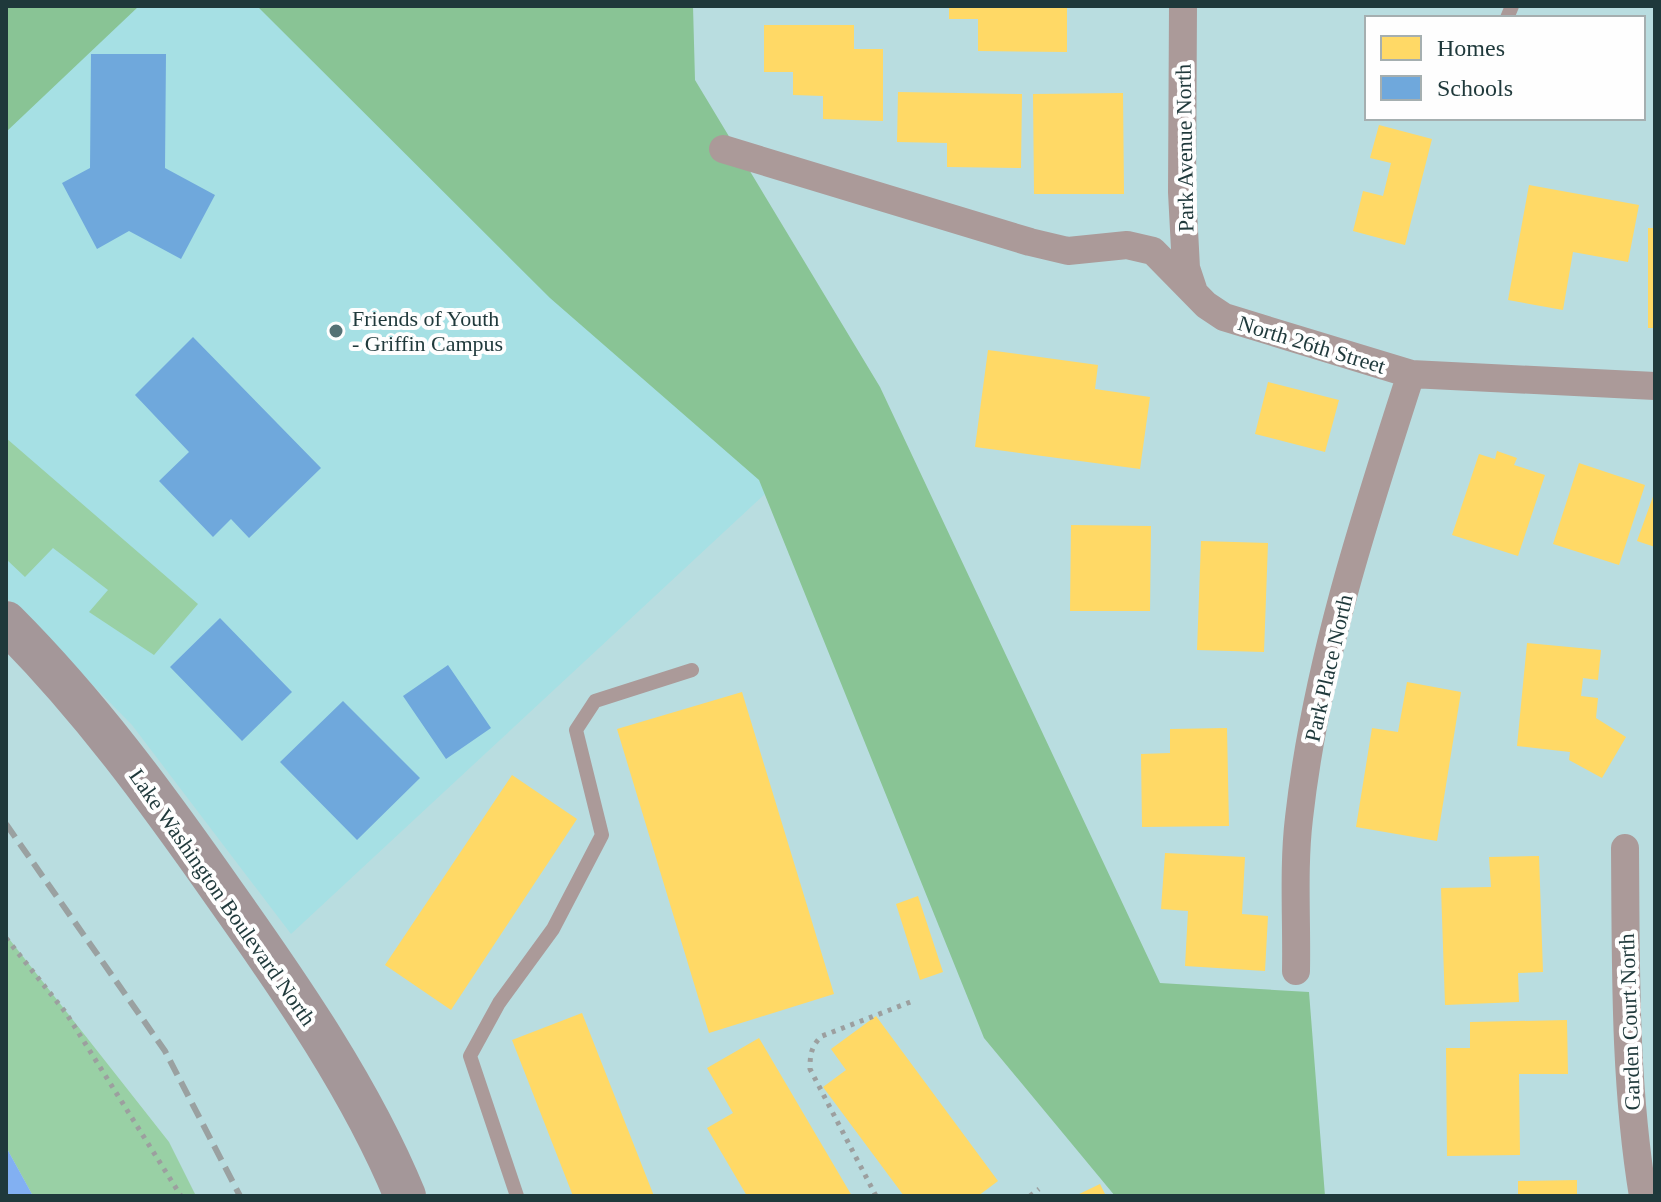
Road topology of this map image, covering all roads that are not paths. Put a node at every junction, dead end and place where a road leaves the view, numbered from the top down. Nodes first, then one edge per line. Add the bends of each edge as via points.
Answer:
1 (1183, 6) edge
2 (723, 149) dead end
3 (1193, 289) junction
4 (1411, 374) junction
5 (1655, 386) edge
6 (6, 622) edge
7 (692, 670) dead end
8 (1625, 848) dead end
9 (1296, 971) dead end
10 (405, 1196) edge
11 (517, 1196) edge
12 (1643, 1196) edge

1 - 3 street, Park Avenue North via 1182,192 1186,268
2 - 3 street, North 26th Street via 1030,242 1068,251 1127,245 1153,251
3 - 4 street, North 26th Street via 1224,317
4 - 5 street, North 26th Street
4 - 9 street, Park Place North via 1356,544 1306,765 1298,822
6 - 10 street, Lake Washington Boulevard North via 66,682 274,963 318,1031
7 - 11 lane via 595,701 576,730 602,835 553,929 499,1003 470,1056
8 - 12 street, Garden Court North via 1626,1052

